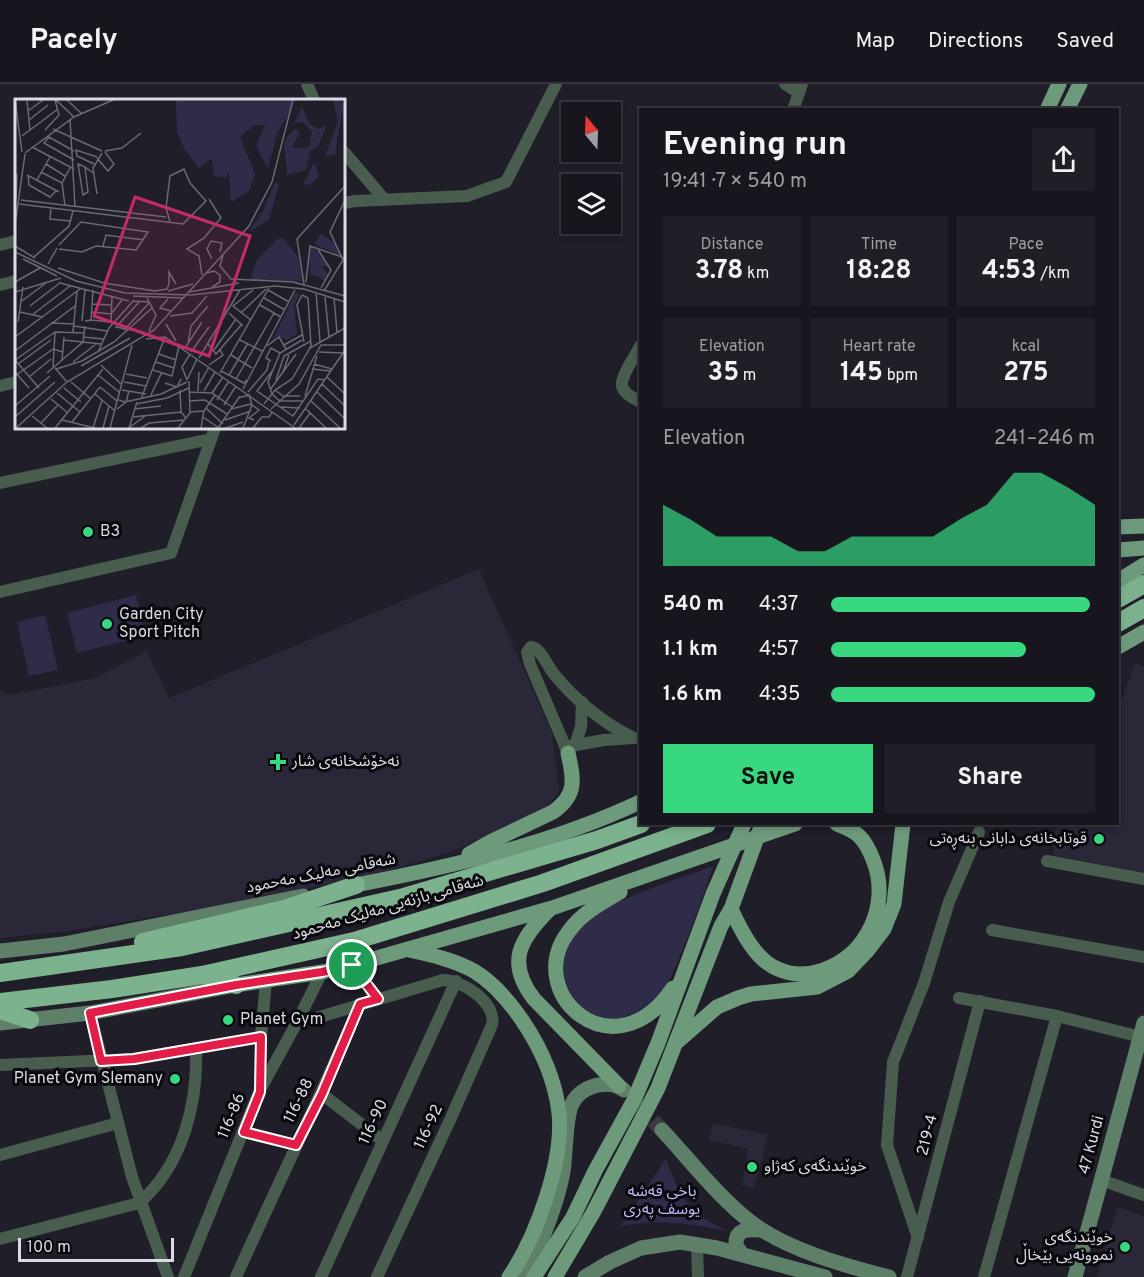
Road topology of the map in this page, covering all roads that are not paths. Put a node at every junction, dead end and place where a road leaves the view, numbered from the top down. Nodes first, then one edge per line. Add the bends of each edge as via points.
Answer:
1 (307, 84) edge
2 (556, 84) edge
3 (785, 84) edge
4 (1059, 84) edge
5 (1080, 84) edge
6 (800, 89) edge
7 (314, 99) edge
8 (794, 108) edge
9 (1048, 108) edge
10 (1068, 108) edge
11 (345, 153) edge
12 (384, 199) junction
13 (345, 203) edge
14 (15, 241) edge
15 (0, 245) edge
16 (15, 281) edge
17 (0, 285) edge
18 (639, 348) edge
19 (15, 382) edge
20 (0, 386) edge
21 (639, 401) edge
22 (213, 433) edge
23 (0, 483) edge
24 (1144, 526) edge
25 (1119, 527) edge
26 (1144, 548) edge
27 (1119, 550) edge
28 (1144, 566) edge
29 (1119, 580) edge
30 (1144, 584) edge
31 (0, 592) edge
32 (1119, 599) edge
33 (1144, 608) edge
34 (1119, 622) edge
35 (1144, 632) edge
36 (1119, 646) edge
37 (582, 702) junction
38 (637, 738) edge
39 (569, 748) junction
40 (639, 802) edge
41 (639, 825) edge
42 (703, 825) edge
43 (744, 825) edge
44 (762, 825) edge
45 (792, 825) edge
46 (839, 825) edge
47 (903, 825) edge
48 (979, 832) dead end
49 (1047, 861) dead end
50 (449, 867) junction
51 (646, 876) junction
52 (1144, 879) edge
53 (356, 885) junction
54 (552, 908) junction
55 (731, 909) junction
56 (992, 930) dead end
57 (406, 950) junction
58 (0, 951) edge
59 (1144, 957) edge
60 (79, 963) junction
61 (352, 965) junction
62 (686, 968) junction
63 (322, 972) junction
64 (0, 973) edge
65 (202, 975) junction
66 (266, 981) junction
67 (456, 981) junction
68 (236, 985) junction
69 (959, 998) dead end
70 (378, 999) junction
71 (980, 1001) junction
72 (0, 1002) edge
73 (360, 1004) junction
74 (0, 1010) edge
75 (90, 1013) junction
76 (1057, 1016) junction
77 (30, 1020) junction
78 (0, 1023) edge
79 (296, 1024) junction
80 (1142, 1030) edge
81 (261, 1037) junction
82 (674, 1045) junction
83 (196, 1048) junction
84 (101, 1061) junction
85 (0, 1065) edge
86 (260, 1092) junction
87 (322, 1094) junction
88 (118, 1123) junction
89 (662, 1130) tunnel mouth
90 (244, 1132) junction
91 (383, 1141) junction
92 (296, 1145) junction
93 (0, 1155) edge
94 (1101, 1180) junction
95 (1144, 1195) edge
96 (139, 1203) junction
97 (761, 1230) junction
98 (918, 1238) junction
99 (0, 1239) edge
100 (697, 1244) junction
101 (742, 1254) junction
102 (168, 1277) edge
103 (184, 1277) edge
104 (236, 1277) edge
105 (321, 1277) edge
106 (377, 1277) edge
107 (509, 1277) edge
108 (526, 1277) edge
109 (534, 1277) edge
110 (555, 1277) edge
111 (585, 1277) edge
112 (698, 1277) edge
113 (825, 1277) edge
114 (889, 1277) edge
115 (907, 1277) edge
116 (984, 1277) edge
117 (1075, 1277) edge

1 - 7 street
2 - 12 street via 506,182 467,196
3 - 6 street
4 - 9 main road
5 - 10 main road
6 - 8 street
11 - 12 street
12 - 13 street
14 - 15 street
16 - 17 street
18 - 21 street via 622,385
19 - 20 street
22 - 23 street
22 - 31 street via 171,553
24 - 25 main road
26 - 27 main road
28 - 29 main road
30 - 32 highway
33 - 34 highway
35 - 36 main road
37 - 38 street via 607,723
37 - 39 street via 581,728
37 - 39 street via 556,677 538,649 529,648 530,664
38 - 39 street
39 - 50 main road via 572,786 562,806
40 - 50 main road, شەقامی مەلیک مەحمود via 572,830
41 - 60 highway, شەقامی بازنەیی مەلیک مەحمود via 404,897 182,947
42 - 65 highway, شەقامی بازنەیی مەلیک مەحمود via 543,883 354,941
43 - 62 main road
44 - 55 main road
45 - 51 main road
46 - 55 main road via 857,834 869,847 879,876 880,900 861,944 838,965 798,975 777,969 754,950
47 - 82 main road via 894,904 884,929 848,971 817,987 738,998 717,1008
48 - 98 street via 949,902 894,1062 887,1145
49 - 52 street
50 - 53 main road, شەقامی مەلیک مەحمود
51 - 54 main road
51 - 62 main road via 584,914 567,933 556,966 567,1003 598,1025 629,1025 663,1002
53 - 58 main road, شەقامی مەلیک مەحمود via 64,944
53 - 60 highway via 284,909 129,946
54 - 57 main road
54 - 108 main road via 523,941 520,967 524,984 621,1088 606,1084 591,1087 572,1103 559,1191
55 - 82 main road
56 - 59 street
57 - 61 main road
57 - 107 main road via 459,964 503,995 532,1035 552,1078 559,1116 555,1162 538,1220
60 - 64 highway, شەقامی بازنەیی مەلیک مەحمود
61 - 63 main road
61 - 70 street
62 - 109 main road via 634,1100 573,1217
63 - 66 main road
63 - 79 street, 116-86
65 - 68 highway
65 - 72 highway, شەقامی بازنەیی مەلیک مەحمود
66 - 68 main road
66 - 81 street
67 - 70 street via 437,981
67 - 91 street, 116-90
67 - 106 street, 116-92 via 491,1012 492,1025
68 - 75 main road
69 - 71 street
70 - 73 street
71 - 76 street
71 - 98 street, 219-4
73 - 79 street
73 - 87 street, 116-88
74 - 77 highway
75 - 77 main road
75 - 84 street
76 - 80 street
76 - 116 street
77 - 78 main road
79 - 86 street, 116-86
80 - 94 main road, 47 Kurdi
81 - 83 street
81 - 86 street
82 - 110 main road via 642,1120
83 - 84 street
83 - 96 street via 193,1103 180,1143 162,1178
84 - 85 street
84 - 88 street
86 - 90 street, 116-86
87 - 91 street
87 - 92 street, 116-88
88 - 93 street
88 - 96 street
89 - 97 main road via 734,1208
90 - 92 street
90 - 103 street, 116-86
91 - 105 street, 116-90
92 - 104 street, 116-88
94 - 95 street
94 - 117 main road, 47 Kurdi
96 - 99 street
96 - 102 street
97 - 101 main road via 748,1228 740,1232 736,1246
97 - 114 main road via 791,1246
98 - 115 street, 219-4
100 - 101 main road
100 - 111 main road via 668,1243 641,1248
100 - 112 street
101 - 113 main road

